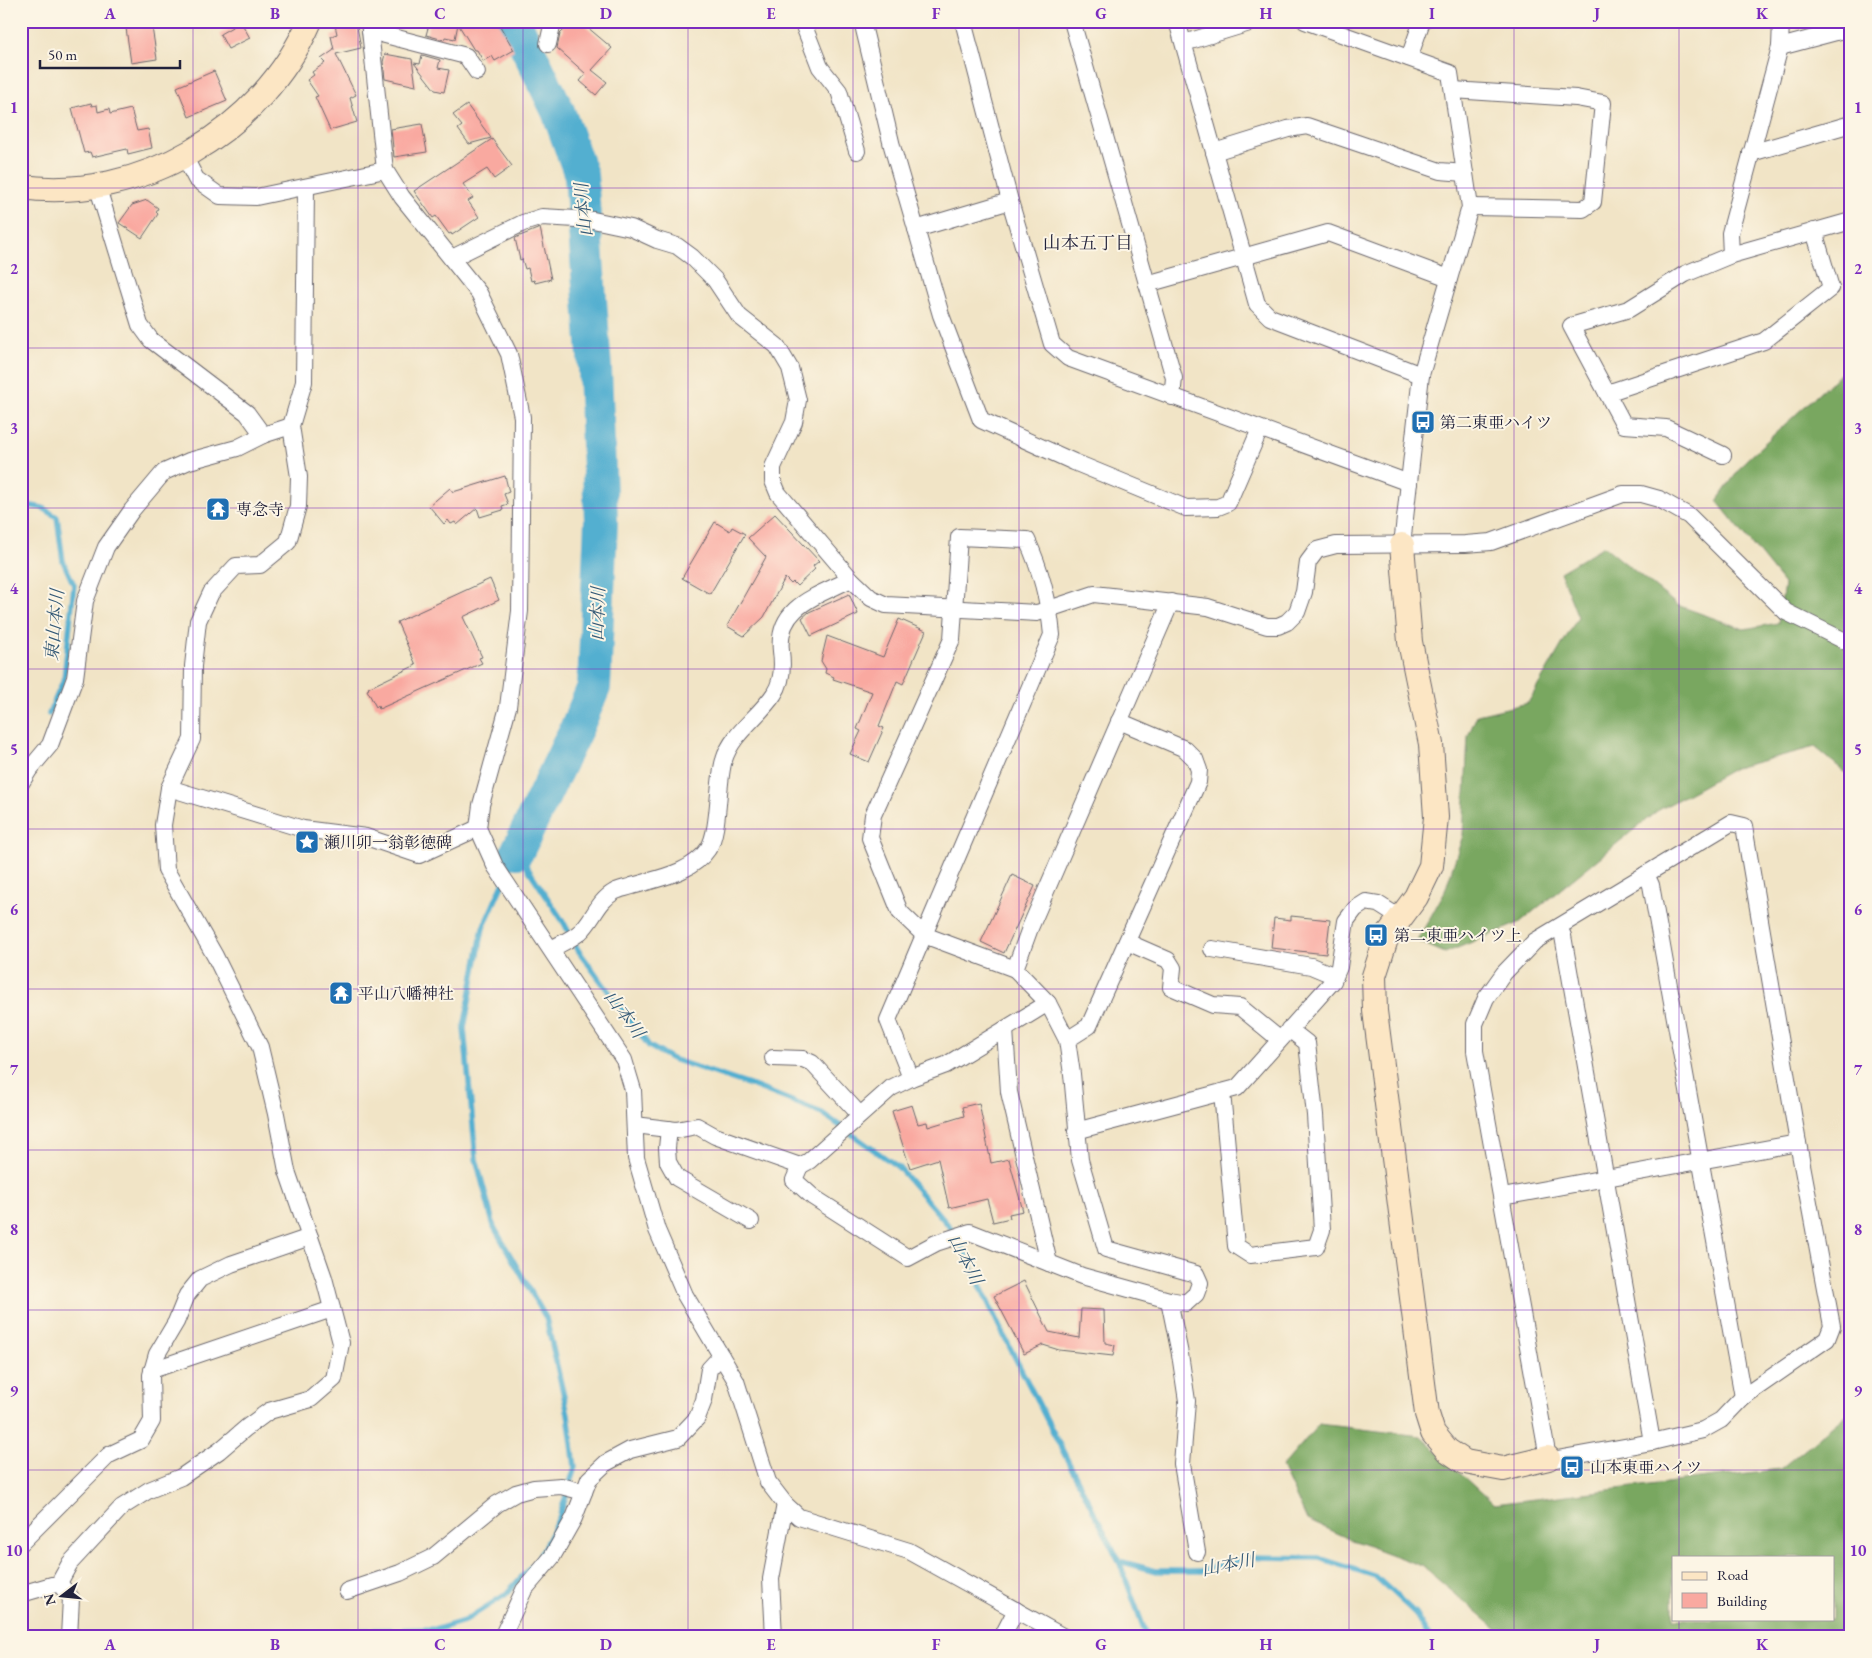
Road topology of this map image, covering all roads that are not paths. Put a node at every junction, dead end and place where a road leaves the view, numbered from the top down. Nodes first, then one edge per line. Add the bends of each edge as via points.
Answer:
1 (310, 21) edge
2 (553, 21) edge
3 (802, 21) edge
4 (862, 21) edge
5 (963, 21) edge
6 (1072, 21) edge
7 (1178, 21) edge
8 (1256, 21) edge
9 (1306, 21) edge
10 (1422, 21) edge
11 (1781, 21) edge
12 (370, 26) edge
13 (1851, 28) edge
14 (1184, 43) junction
15 (548, 44) dead end
16 (1780, 48) junction
17 (1409, 58) junction
18 (477, 72) dead end
19 (1453, 90) junction
20 (1851, 124) edge
21 (856, 151) dead end
22 (1214, 152) junction
23 (1751, 153) junction
24 (184, 156) junction
25 (385, 170) junction
26 (1465, 173) junction
27 (97, 185) junction
28 (21, 187) edge
29 (306, 187) junction
30 (1010, 202) junction
31 (1470, 207) junction
32 (1851, 221) edge
33 (916, 229) junction
34 (1814, 232) junction
35 (1731, 255) junction
36 (1244, 257) junction
37 (452, 258) junction
38 (1450, 278) junction
39 (1147, 284) junction
40 (1421, 375) junction
41 (1607, 392) junction
42 (1172, 396) junction
43 (291, 426) junction
44 (1260, 429) junction
45 (264, 435) junction
46 (1723, 455) dead end
47 (1409, 483) junction
48 (1402, 545) junction
49 (851, 579) junction
50 (1171, 602) junction
51 (1050, 608) junction
52 (955, 609) junction
53 (1851, 644) edge
54 (1119, 721) junction
55 (21, 783) edge
56 (168, 788) junction
57 (478, 828) junction
58 (1646, 874) junction
59 (1400, 918) junction
60 (1559, 927) junction
61 (924, 935) junction
62 (1127, 942) junction
63 (550, 949) junction
64 (1212, 949) dead end
65 (1015, 969) junction
66 (1335, 976) junction
67 (1048, 1003) junction
68 (1005, 1029) junction
69 (1284, 1034) junction
70 (1067, 1040) junction
71 (773, 1058) dead end
72 (911, 1078) junction
73 (1222, 1092) junction
74 (860, 1115) junction
75 (635, 1125) junction
76 (669, 1129) junction
77 (1076, 1131) junction
78 (1798, 1143) junction
79 (1700, 1161) junction
80 (800, 1166) junction
81 (1605, 1178) junction
82 (1502, 1198) junction
83 (751, 1221) dead end
84 (310, 1237) junction
85 (1049, 1263) junction
86 (1168, 1300) junction
87 (332, 1309) junction
88 (721, 1356) junction
89 (152, 1370) junction
90 (1743, 1397) junction
91 (1652, 1442) junction
92 (1548, 1458) junction
93 (584, 1492) junction
94 (785, 1504) junction
95 (21, 1543) edge
96 (1197, 1552) dead end
97 (59, 1583) junction
98 (347, 1591) dead end
99 (21, 1594) edge
100 (1016, 1610) junction
101 (69, 1637) edge
102 (502, 1637) edge
103 (774, 1637) edge
104 (1002, 1637) edge
105 (1064, 1637) edge

1 - 24 street via 300,44 249,110 217,136
2 - 15 street
3 - 21 street via 820,67 839,91
4 - 33 street
5 - 30 street
6 - 39 street
7 - 14 street
8 - 14 street
9 - 17 street
10 - 17 street
11 - 16 street
12 - 18 street via 466,56
12 - 25 street
13 - 16 street
14 - 22 street
16 - 23 street
17 - 19 street via 1450,73
19 - 26 street
19 - 31 street via 1576,98 1603,103 1593,202 1583,209
20 - 23 street
22 - 26 street via 1307,126 1440,171
22 - 36 street
23 - 35 street via 1730,232
24 - 27 street via 148,172
24 - 29 street via 196,179 220,196 256,197
25 - 29 street
25 - 37 street via 402,197
26 - 31 street
27 - 28 street via 70,190
27 - 45 street via 140,325 151,340 247,412
29 - 43 street via 304,382
30 - 33 street
30 - 42 street via 1052,344 1068,358
31 - 38 street
32 - 34 street
33 - 44 street via 942,315 981,420 1186,508 1218,507 1228,503
34 - 35 street
34 - 41 street via 1831,288 1764,342
35 - 41 street via 1685,274 1629,309 1571,326
36 - 38 street via 1328,233
36 - 39 street
36 - 40 street via 1257,304 1270,317
37 - 49 street via 542,217 590,219 631,228 677,246 692,258 715,280 739,316 777,346 790,368 798,400 794,422 773,467 773,481 778,493
37 - 57 street via 479,293 509,354 522,417 520,611 508,706 481,805
38 - 40 street
39 - 42 street via 1174,378
40 - 47 street
41 - 46 street via 1624,425 1666,428
42 - 44 street
43 - 45 street
43 - 56 street via 299,487 298,506 288,542 260,565 236,566 204,607 198,622 193,666 192,739
44 - 47 street
45 - 55 street via 237,448 189,461 164,472 106,547 85,601 75,678 50,745
47 - 48 street
48 - 50 street via 1336,546 1317,550 1308,562 1304,592 1297,612 1278,626 1267,626 1208,607
48 - 53 street via 1491,542 1623,494 1641,494 1659,499 1689,516 1786,612
48 - 59 street via 1410,642 1431,744 1436,817 1431,866 1416,897
49 - 52 street via 871,598 886,604
49 - 63 street via 798,606 785,621 780,639 781,680 774,694 726,753 710,847 698,862 614,892 580,932
50 - 51 street via 1094,594
50 - 54 street
51 - 52 street via 1037,614
51 - 52 street via 1027,540 959,537
51 - 61 street via 1052,635
52 - 61 street via 952,639 873,815 870,838 900,912
54 - 62 street via 1185,749 1199,770 1198,782
54 - 65 street
56 - 57 street via 303,828 366,837 419,855
56 - 84 street via 163,825 166,870 215,956 260,1047 286,1171
57 - 63 street via 495,866
58 - 60 street
58 - 78 street via 1731,824 1744,826
58 - 79 street via 1651,886
59 - 66 street via 1378,904 1366,902 1354,909 1346,921
59 - 92 street via 1387,936 1374,976 1375,1010 1427,1414 1433,1433 1446,1450 1465,1462 1503,1470
60 - 81 street
60 - 82 street via 1535,941 1504,973 1486,998 1475,1024 1475,1050
61 - 65 street
61 - 72 street via 888,1020
62 - 69 street via 1168,960 1174,968 1171,986 1213,1005 1240,1007
62 - 70 street via 1090,1026
63 - 75 street via 624,1060 633,1090
64 - 66 street via 1311,966
65 - 67 street
66 - 69 street
67 - 68 street
67 - 70 street
68 - 72 street via 946,1065
68 - 85 street via 1009,1092
69 - 73 street via 1236,1088
69 - 73 street via 1307,1043 1322,1230 1316,1247 1250,1256 1236,1246
70 - 77 street
71 - 74 street via 803,1059 812,1063
72 - 74 street via 891,1088
73 - 77 street
74 - 80 street
75 - 76 street
75 - 88 street via 636,1158 657,1230 685,1295
76 - 80 street via 697,1126
76 - 83 street via 668,1162 678,1178
77 - 86 street via 1080,1160 1106,1249 1196,1274 1200,1283 1196,1294 1186,1303
78 - 79 street
78 - 90 street via 1832,1326 1828,1339
79 - 81 street
79 - 90 street
80 - 85 street via 794,1180 813,1197 908,1258 936,1243 970,1232
81 - 82 street
81 - 91 street
82 - 92 street
84 - 87 street
84 - 89 street via 231,1264 200,1279 187,1295
85 - 86 street via 1082,1276
86 - 96 street via 1186,1401 1182,1464
87 - 89 street
87 - 97 street via 341,1342 334,1379 311,1399 269,1411 181,1477 149,1490 122,1508 70,1563
88 - 93 street via 709,1369 704,1400 697,1418 678,1438 630,1450 606,1463 590,1479
88 - 94 street via 736,1381 768,1482
89 - 95 street via 152,1421 141,1440 109,1455
90 - 91 street via 1721,1420 1703,1430
91 - 92 street
93 - 98 street via 561,1486 516,1493 497,1504 433,1557 400,1573
93 - 102 street via 552,1557 524,1590
94 - 100 street via 799,1517 909,1551
94 - 103 street via 772,1579
97 - 99 street
97 - 101 street via 71,1598
100 - 104 street
100 - 105 street

